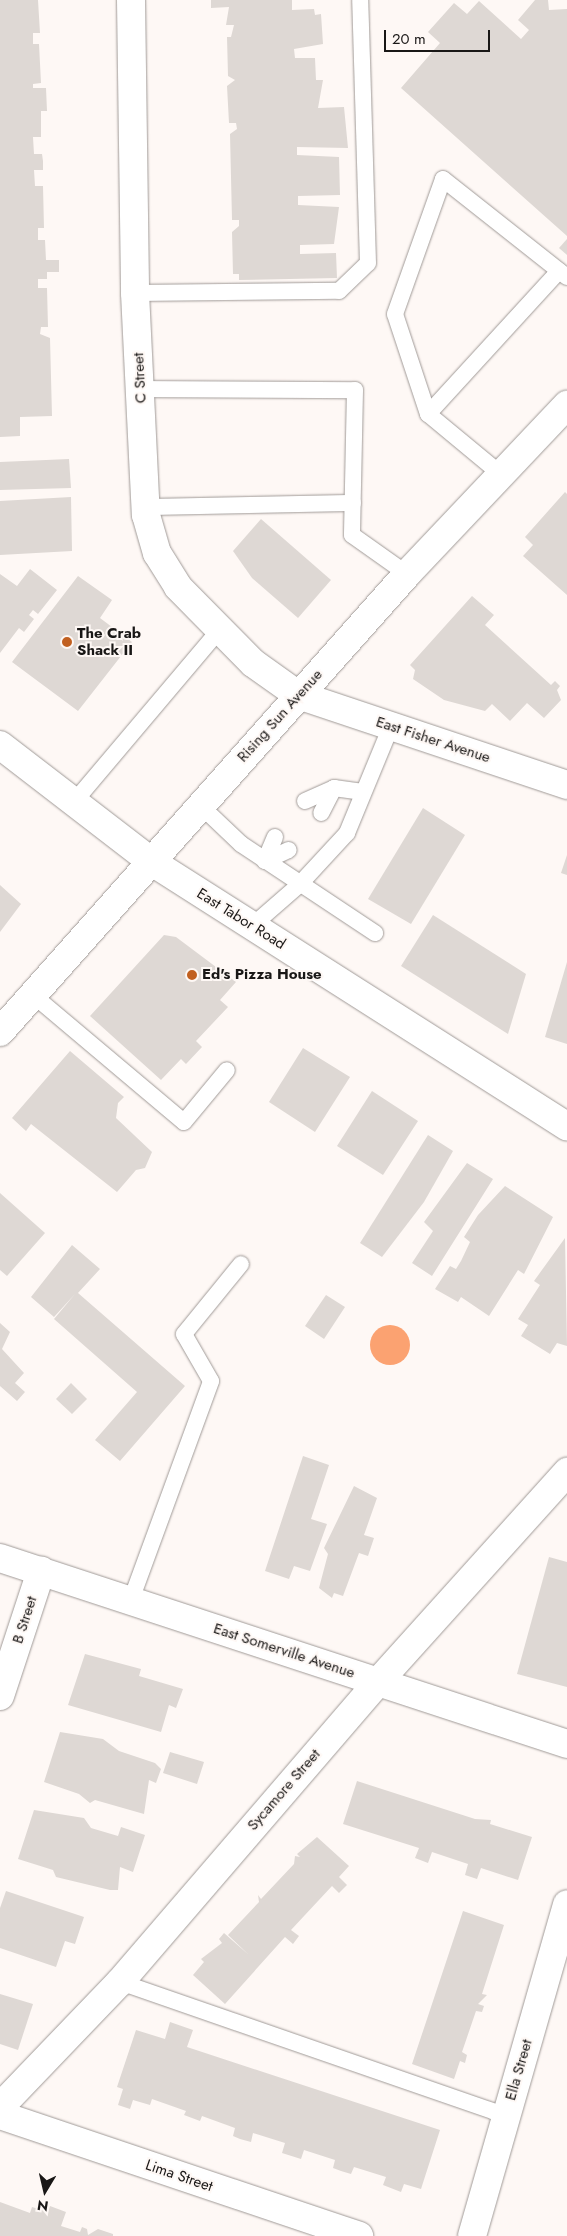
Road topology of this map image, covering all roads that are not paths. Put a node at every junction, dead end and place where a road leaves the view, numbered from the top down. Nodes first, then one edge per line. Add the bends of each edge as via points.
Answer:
1 (131, 0) edge
2 (360, 0) edge
3 (563, 274) edge
4 (135, 293) junction
5 (140, 389) junction
6 (567, 406) edge
7 (428, 414) junction
8 (503, 476) junction
9 (353, 503) junction
10 (146, 507) junction
11 (407, 574) junction
12 (220, 629) junction
13 (298, 695) junction
14 (391, 726) junction
15 (0, 745) edge
16 (567, 784) edge
17 (334, 788) junction
18 (363, 792) junction
19 (305, 801) dead end
20 (74, 802) junction
21 (201, 806) junction
22 (321, 812) dead end
23 (275, 837) dead end
24 (289, 850) dead end
25 (266, 861) junction
26 (152, 862) junction
27 (299, 885) junction
28 (252, 926) junction
29 (375, 933) dead end
30 (33, 995) junction
31 (1, 1028) edge
32 (227, 1070) dead end
33 (567, 1126) edge
34 (241, 1264) dead end
35 (567, 1472) edge
36 (0, 1558) edge
37 (41, 1571) junction
38 (131, 1600) junction
39 (378, 1682) junction
40 (0, 1696) edge
41 (567, 1744) edge
42 (567, 1904) edge
43 (120, 1982) junction
44 (0, 2108) edge
45 (0, 2115) edge
46 (506, 2116) junction
47 (358, 2236) edge
48 (472, 2236) edge

1 - 4 street, C Street
2 - 4 lane via 368,263 339,291
3 - 7 lane
3 - 7 lane via 443,179 394,314
4 - 5 street, C Street
5 - 9 lane via 355,390
5 - 10 street, C Street
6 - 8 street, Rising Sun Avenue
7 - 8 lane
8 - 11 street, Rising Sun Avenue
9 - 10 lane
9 - 11 lane via 352,535
10 - 12 street, C Street via 157,554 178,587
11 - 13 street, Rising Sun Avenue
12 - 13 street, C Street via 253,663
12 - 20 lane
13 - 14 street, East Fisher Avenue
13 - 21 street, Rising Sun Avenue
14 - 16 street, East Fisher Avenue
14 - 18 lane
15 - 20 street, East Tabor Road
17 - 18 lane
17 - 19 lane
17 - 22 lane
18 - 27 lane via 347,834
20 - 26 street, East Tabor Road
21 - 25 lane
21 - 26 street, Rising Sun Avenue
23 - 25 lane
24 - 25 lane
25 - 27 lane
26 - 28 street, East Tabor Road
26 - 30 street, Rising Sun Avenue
27 - 28 lane
27 - 29 lane
28 - 33 street, East Tabor Road
30 - 31 street, Rising Sun Avenue
30 - 32 lane via 184,1122
34 - 38 lane via 184,1334 211,1381
35 - 39 street, Sycamore Street
36 - 37 street, East Somerville Avenue
37 - 38 street, East Somerville Avenue
37 - 40 street, B Street
38 - 39 street, East Somerville Avenue
39 - 41 street, East Somerville Avenue
39 - 43 street, Sycamore Street
42 - 46 street, Ella Street
43 - 44 street, Sycamore Street
43 - 46 lane
45 - 47 street, Lima Street
46 - 48 street, Ella Street

